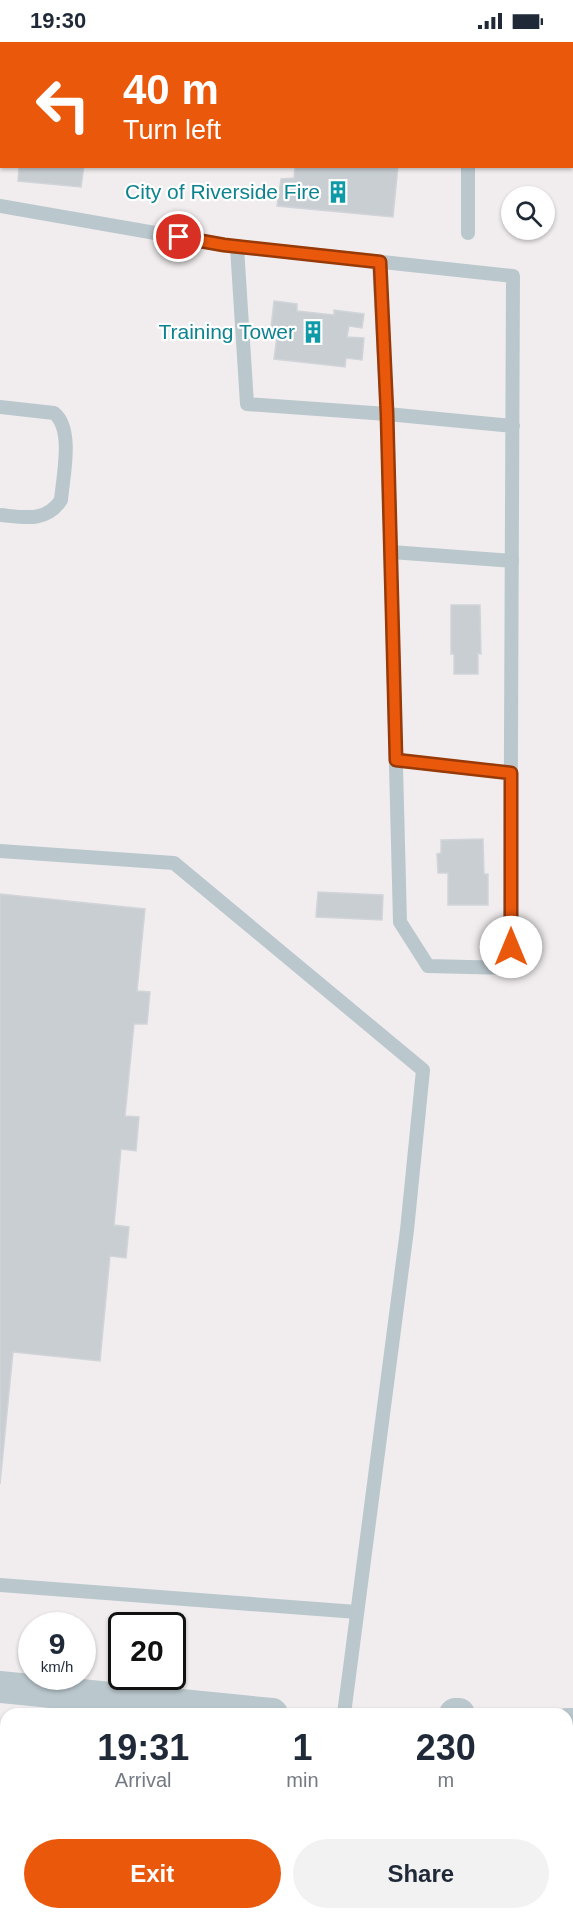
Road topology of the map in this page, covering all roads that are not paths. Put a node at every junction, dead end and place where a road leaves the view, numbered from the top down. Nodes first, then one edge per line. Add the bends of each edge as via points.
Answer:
1 (468, 168) edge
2 (0, 206) edge
3 (468, 233) dead end
4 (237, 247) junction
5 (380, 262) junction
6 (0, 407) edge
7 (387, 414) junction
8 (513, 426) junction
9 (0, 515) edge
10 (391, 552) junction
11 (512, 561) junction
12 (396, 760) junction
13 (511, 773) junction
14 (0, 851) edge
15 (0, 1585) edge
16 (357, 1612) junction
17 (0, 1687) edge
18 (212, 1708) edge
19 (345, 1708) edge

1 - 3 lane
2 - 4 lane
4 - 5 lane
4 - 7 lane via 247,404
5 - 7 lane
5 - 8 lane via 513,276
6 - 9 lane via 54,413 66,432 61,500 57,507 33,518
7 - 8 lane
7 - 10 lane
8 - 11 lane
10 - 11 lane
10 - 12 lane
11 - 13 lane
12 - 13 lane
12 - 13 lane via 400,922 428,966 510,968
14 - 16 lane via 174,863 423,1070 407,1230
15 - 16 lane
16 - 19 lane
17 - 18 street

